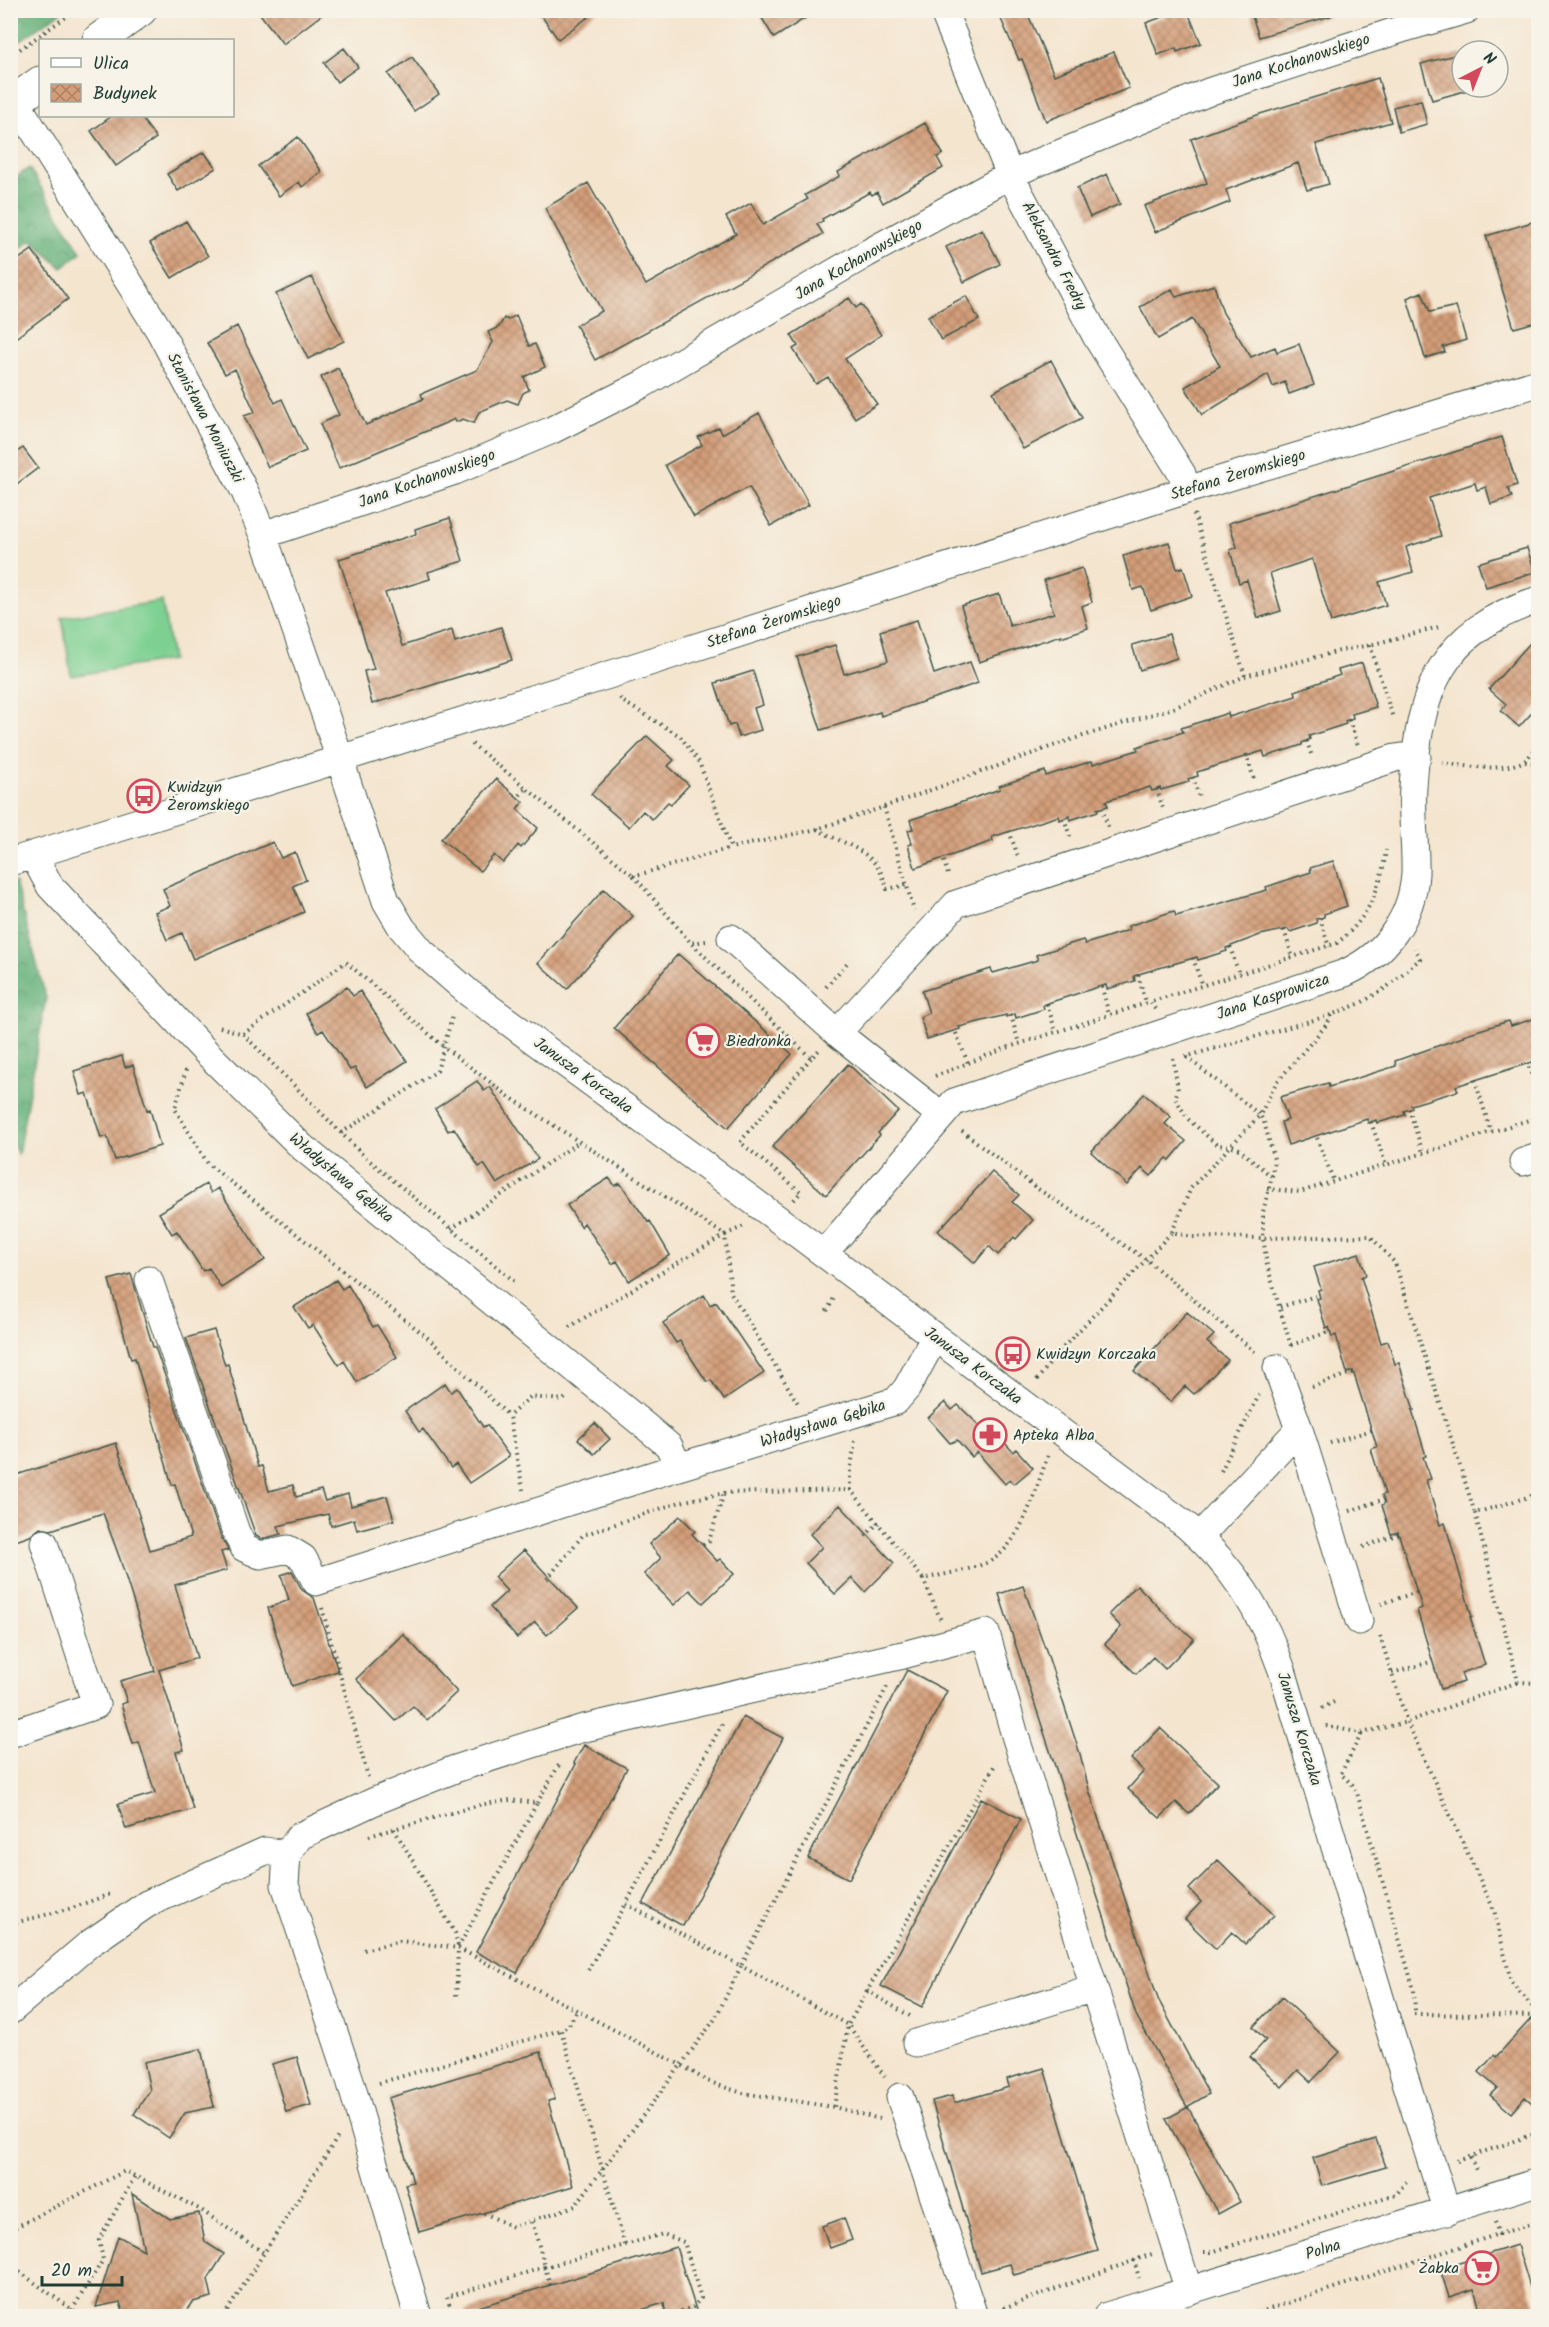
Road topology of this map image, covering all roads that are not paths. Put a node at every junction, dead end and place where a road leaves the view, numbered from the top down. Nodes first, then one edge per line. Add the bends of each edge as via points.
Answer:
1 (140, 10) edge
2 (943, 10) edge
3 (1466, 10) edge
4 (100, 39) edge
5 (22, 97) edge
6 (1010, 175) junction
7 (1539, 383) edge
8 (1187, 490) junction
9 (263, 535) junction
10 (1539, 600) edge
11 (341, 760) junction
12 (1416, 767) junction
13 (22, 859) edge
14 (731, 938) road end
15 (842, 1027) junction
16 (942, 1116) junction
17 (824, 1254) junction
18 (150, 1280) dead end
19 (934, 1338) junction
20 (1266, 1372) road end
21 (1299, 1429) junction
22 (678, 1467) junction
23 (1199, 1537) junction
24 (44, 1543) dead end
25 (1365, 1614) road end
26 (10, 1734) edge
27 (287, 1854) junction
28 (1094, 1988) junction
29 (10, 2011) edge
30 (916, 2043) road end
31 (900, 2097) road end
32 (1539, 2182) edge
33 (1447, 2212) junction
34 (1189, 2291) junction
35 (982, 2314) edge
36 (418, 2316) edge
37 (1107, 2316) edge

1 - 4 main road
2 - 6 street, Aleksandra Fredry
3 - 6 street, Jana Kochanowskiego via 1211,90
5 - 9 street, Stanisława Moniuszki via 159,330
6 - 8 street, Aleksandra Fredry via 1096,336 1182,474
6 - 9 street, Jana Kochanowskiego via 578,418 455,471
7 - 8 street, Stefana Żeromskiego
8 - 11 street, Stefana Żeromskiego
9 - 11 street, Stanisława Moniuszki
10 - 12 street, Jana Kasprowicza via 1504,612 1474,630 1445,662 1431,687 1423,714
11 - 13 street, Stefana Żeromskiego
11 - 17 street, Janusza Korczaka via 386,901 422,952 461,986
12 - 15 street via 1409,756 1395,758 956,904
12 - 16 street, Jana Kasprowicza via 1413,889 1402,920 1382,948 1365,962 1174,1040 954,1102
13 - 22 street, Władysława Gębika via 302,1147 669,1446
14 - 15 street
15 - 16 street
16 - 17 street, Jana Kasprowicza
17 - 19 street, Janusza Korczaka
18 - 22 street, Władysława Gębika via 244,1548 260,1555 288,1549 303,1558 316,1582
19 - 22 street, Władysława Gębika via 896,1401
19 - 23 street, Janusza Korczaka
20 - 21 street
21 - 23 street
21 - 25 street
23 - 33 street, Janusza Korczaka via 1245,1590 1272,1642
24 - 26 street via 96,1705
27 - 28 street via 300,1836 375,1801 455,1769 580,1729 986,1633
27 - 29 street via 265,1851 147,1904 89,1944
27 - 36 street via 285,1885 357,2106
28 - 30 street
28 - 34 street
31 - 35 street
32 - 33 street, Polna
33 - 34 street, Polna
34 - 37 street, Polna

